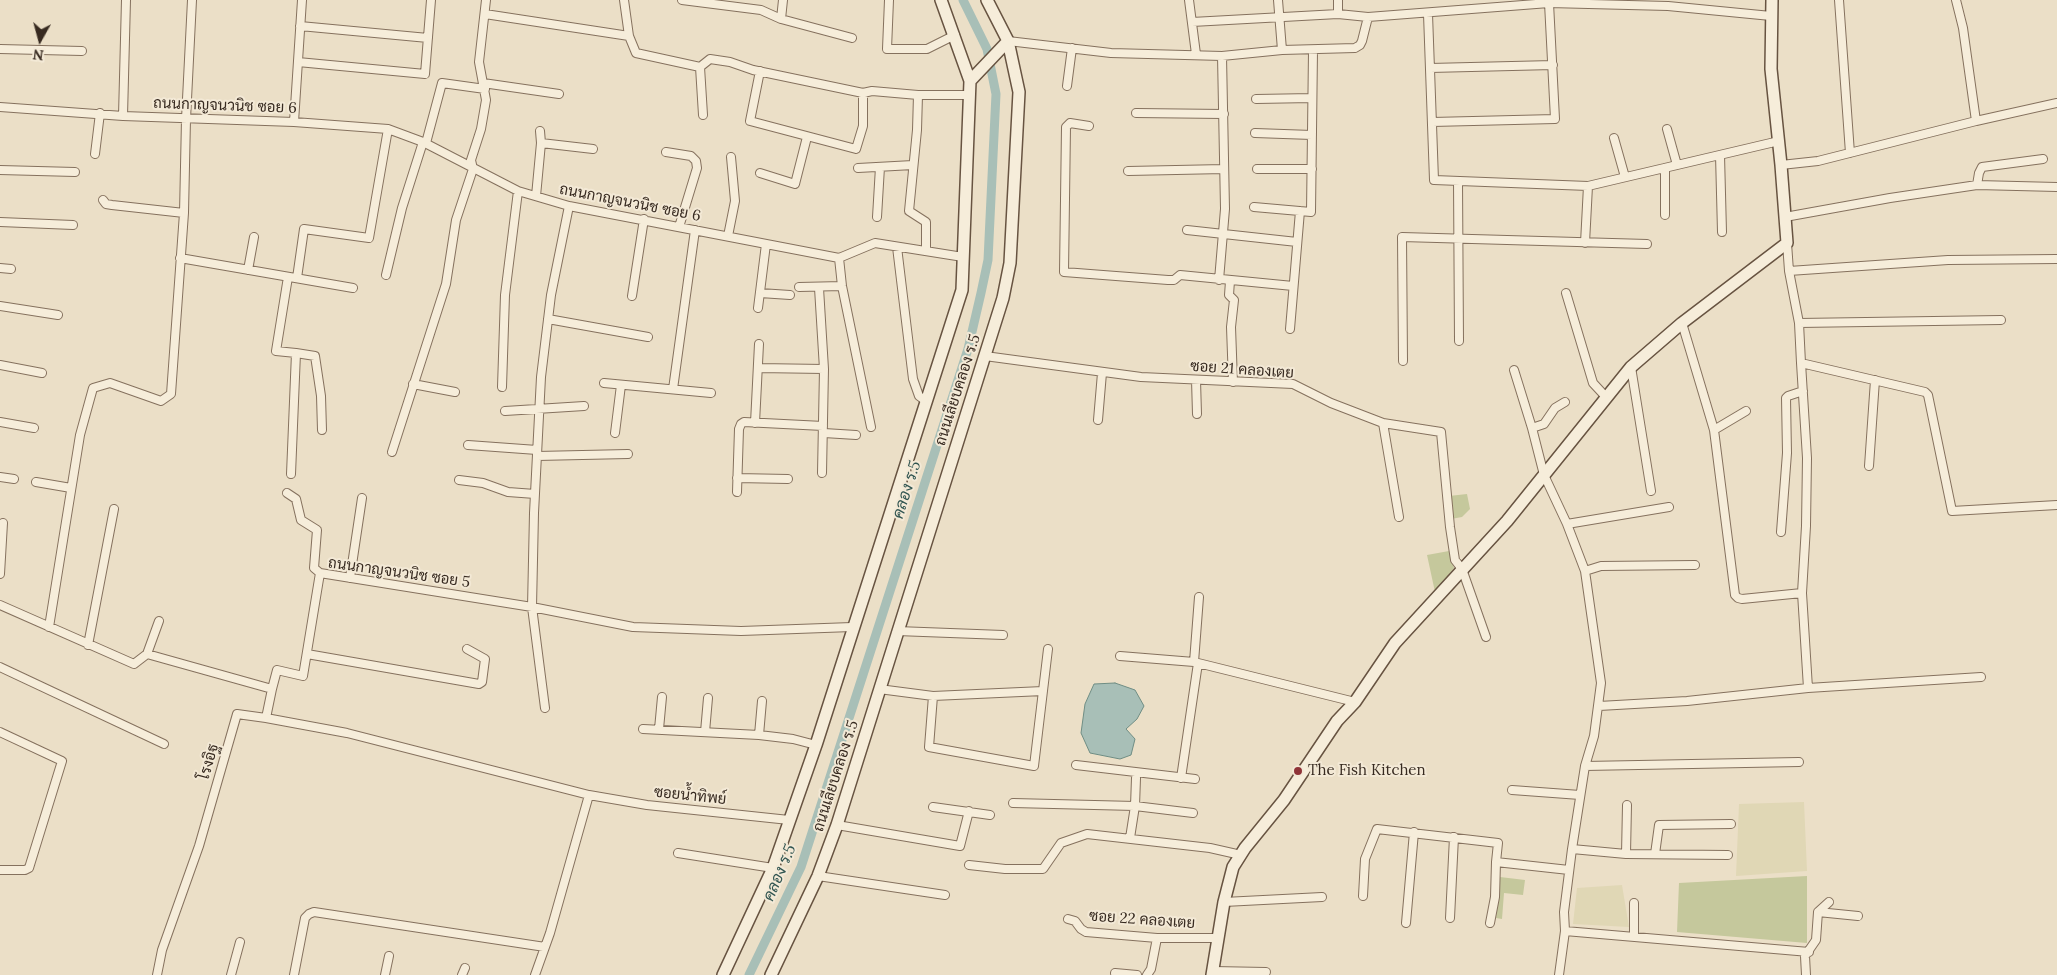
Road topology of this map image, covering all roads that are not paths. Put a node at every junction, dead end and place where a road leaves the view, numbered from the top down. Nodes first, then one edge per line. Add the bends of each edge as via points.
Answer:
1 (126, 0) edge
2 (192, 0) edge
3 (302, 0) edge
4 (431, 0) edge
5 (486, 0) edge
6 (624, 0) edge
7 (682, 0) edge
8 (783, 0) edge
9 (889, 0) edge
10 (941, 0) edge
11 (987, 0) edge
12 (1189, 0) edge
13 (1278, 0) edge
14 (1338, 0) edge
15 (1772, 0) edge
16 (1839, 0) edge
17 (1956, 0) edge
18 (1549, 2) edge
19 (485, 14) junction
20 (1338, 14) junction
21 (1428, 14) junction
22 (1771, 16) junction
23 (1279, 17) junction
24 (1368, 17) junction
25 (781, 19) junction
26 (1192, 22) junction
27 (300, 26) junction
28 (955, 35) junction
29 (629, 36) junction
30 (428, 38) junction
31 (852, 38) dead end
32 (1008, 41) junction
33 (0, 48) edge
34 (1072, 48) junction
35 (1282, 50) junction
36 (82, 51) dead end
37 (1313, 51) junction
38 (1196, 54) junction
39 (1222, 56) junction
40 (298, 62) junction
41 (1553, 65) junction
42 (700, 67) junction
43 (1430, 68) junction
44 (760, 71) junction
45 (970, 81) junction
46 (484, 86) junction
47 (1067, 86) dead end
48 (559, 94) dead end
49 (863, 94) junction
50 (918, 95) junction
51 (970, 95) junction
52 (1312, 98) junction
53 (1256, 99) dead end
54 (2057, 103) edge
55 (0, 107) edge
56 (100, 113) junction
57 (1136, 113) dead end
58 (1224, 114) junction
59 (703, 115) dead end
60 (123, 116) junction
61 (186, 119) junction
62 (1976, 121) junction
63 (294, 122) junction
64 (1432, 122) junction
65 (1089, 126) dead end
66 (1667, 129) dead end
67 (388, 130) junction
68 (540, 131) dead end
69 (1255, 133) dead end
70 (1312, 135) junction
71 (807, 137) junction
72 (1614, 138) dead end
73 (1779, 141) junction
74 (424, 142) junction
75 (541, 142) junction
76 (593, 149) dead end
77 (666, 152) dead end
78 (1850, 153) junction
79 (95, 154) dead end
80 (1720, 155) junction
81 (731, 157) dead end
82 (2043, 159) dead end
83 (913, 165) junction
84 (1677, 165) junction
85 (1781, 165) junction
86 (880, 167) junction
87 (858, 168) dead end
88 (1257, 168) dead end
89 (1665, 168) junction
90 (473, 169) junction
91 (1224, 169) junction
92 (1312, 169) junction
93 (0, 170) edge
94 (1128, 171) dead end
95 (75, 172) dead end
96 (760, 173) dead end
97 (1625, 177) junction
98 (1458, 181) junction
99 (1977, 184) junction
100 (1588, 186) junction
101 (2057, 187) edge
102 (518, 192) junction
103 (536, 196) junction
104 (104, 200) dead end
105 (569, 206) junction
106 (1254, 207) dead end
107 (1300, 211) junction
108 (184, 213) junction
109 (1665, 215) dead end
110 (878, 217) dead end
111 (1785, 217) junction
112 (644, 220) junction
113 (0, 222) edge
114 (73, 225) dead end
115 (679, 227) junction
116 (695, 230) junction
117 (1187, 230) dead end
118 (1722, 232) dead end
119 (1223, 234) junction
120 (728, 236) junction
121 (254, 237) dead end
122 (1458, 239) junction
123 (1297, 242) junction
124 (1585, 243) junction
125 (1787, 243) junction
126 (766, 244) junction
127 (1647, 244) dead end
128 (897, 246) junction
129 (926, 251) junction
130 (964, 256) junction
131 (180, 258) junction
132 (839, 258) junction
133 (2057, 258) edge
134 (0, 268) edge
135 (11, 269) dead end
136 (248, 270) junction
137 (1789, 270) junction
138 (386, 275) dead end
139 (288, 277) junction
140 (297, 278) junction
141 (1219, 280) junction
142 (1230, 281) junction
143 (842, 286) junction
144 (1294, 286) junction
145 (799, 287) dead end
146 (353, 288) dead end
147 (819, 288) junction
148 (760, 293) junction
149 (1566, 293) dead end
150 (790, 295) dead end
151 (632, 296) dead end
152 (0, 306) edge
153 (758, 308) dead end
154 (58, 315) dead end
155 (548, 319) junction
156 (2001, 320) dead end
157 (1682, 322) junction
158 (1798, 323) junction
159 (1290, 329) dead end
160 (648, 336) dead end
161 (1458, 341) dead end
162 (759, 344) dead end
163 (296, 353) junction
164 (985, 356) junction
165 (1403, 361) dead end
166 (1801, 364) junction
167 (0, 365) edge
168 (1631, 367) junction
169 (758, 368) junction
170 (824, 369) junction
171 (1514, 370) dead end
172 (42, 372) dead end
173 (1102, 373) junction
174 (1196, 380) junction
175 (1875, 380) junction
176 (1232, 382) junction
177 (604, 383) dead end
178 (413, 384) junction
179 (622, 385) junction
180 (502, 387) dead end
181 (673, 389) junction
182 (1803, 391) junction
183 (455, 392) dead end
184 (711, 393) dead end
185 (1606, 397) junction
186 (926, 401) junction
187 (1565, 402) dead end
188 (584, 406) dead end
189 (539, 409) junction
190 (505, 411) dead end
191 (1746, 411) dead end
192 (1197, 414) dead end
193 (1098, 420) dead end
194 (0, 422) edge
195 (755, 423) junction
196 (1383, 424) junction
197 (871, 427) dead end
198 (34, 428) dead end
199 (1532, 428) junction
200 (322, 430) dead end
201 (823, 430) junction
202 (1714, 430) junction
203 (615, 433) dead end
204 (856, 435) dead end
205 (468, 445) dead end
206 (392, 452) dead end
207 (537, 453) junction
208 (628, 454) dead end
209 (1870, 466) dead end
210 (822, 473) dead end
211 (291, 474) dead end
212 (1544, 475) junction
213 (0, 477) edge
214 (737, 478) junction
215 (788, 479) dead end
216 (14, 480) dead end
217 (458, 480) dead end
218 (36, 482) dead end
219 (71, 488) junction
220 (1651, 491) dead end
221 (287, 492) dead end
222 (736, 492) dead end
223 (535, 494) junction
224 (362, 498) dead end
225 (2057, 506) edge
226 (1669, 507) dead end
227 (114, 509) dead end
228 (1398, 517) dead end
229 (3, 523) dead end
230 (1567, 524) junction
231 (1781, 532) dead end
232 (1695, 565) dead end
233 (1462, 569) junction
234 (1584, 571) junction
235 (0, 574) edge
236 (320, 574) junction
237 (350, 578) junction
238 (1802, 593) junction
239 (1200, 597) dead end
240 (0, 605) edge
241 (532, 608) junction
242 (159, 621) dead end
243 (49, 627) junction
244 (852, 628) junction
245 (897, 631) junction
246 (1002, 635) dead end
247 (1486, 637) dead end
248 (88, 645) junction
249 (467, 649) dead end
250 (1048, 649) dead end
251 (147, 654) junction
252 (308, 654) junction
253 (1120, 656) dead end
254 (1196, 663) junction
255 (0, 667) edge
256 (1981, 677) dead end
257 (272, 688) junction
258 (1808, 688) junction
259 (879, 689) junction
260 (1043, 691) junction
261 (933, 696) junction
262 (662, 697) dead end
263 (708, 698) dead end
264 (762, 700) dead end
265 (1355, 702) junction
266 (1599, 706) junction
267 (545, 708) dead end
268 (266, 718) junction
269 (643, 729) dead end
270 (660, 729) junction
271 (0, 732) edge
272 (705, 732) junction
273 (759, 736) junction
274 (164, 744) dead end
275 (816, 745) junction
276 (1799, 762) dead end
277 (1076, 764) dead end
278 (1585, 766) junction
279 (1136, 778) dead end
280 (1181, 778) junction
281 (1195, 779) dead end
282 (1512, 790) dead end
283 (589, 795) junction
284 (1580, 795) junction
285 (1013, 803) dead end
286 (1627, 805) dead end
287 (1135, 806) junction
288 (933, 807) dead end
289 (968, 811) junction
290 (1193, 813) dead end
291 (990, 815) dead end
292 (789, 820) junction
293 (1731, 824) dead end
294 (837, 825) junction
295 (1414, 832) junction
296 (1454, 837) junction
297 (1130, 838) junction
298 (1572, 849) junction
299 (678, 853) dead end
300 (1240, 854) junction
301 (1626, 854) junction
302 (1655, 854) junction
303 (1728, 855) dead end
304 (1496, 862) junction
305 (969, 865) dead end
306 (773, 868) junction
307 (0, 870) edge
308 (1569, 870) junction
309 (818, 876) junction
310 (945, 895) dead end
311 (1363, 896) dead end
312 (1322, 897) dead end
313 (1224, 902) junction
314 (1829, 902) dead end
315 (1634, 903) dead end
316 (1818, 912) junction
317 (1858, 916) dead end
318 (1450, 918) dead end
319 (1068, 919) dead end
320 (1406, 923) dead end
321 (1490, 923) dead end
322 (1565, 931) junction
323 (1634, 936) junction
324 (1157, 938) junction
325 (1219, 938) junction
326 (240, 942) dead end
327 (545, 947) junction
328 (1809, 952) junction
329 (389, 956) dead end
330 (1266, 972) dead end
331 (1213, 973) edge
332 (1115, 974) dead end
333 (157, 975) edge
334 (231, 975) edge
335 (294, 975) edge
336 (385, 975) edge
337 (535, 975) edge
338 (723, 975) edge
339 (771, 975) edge
340 (1137, 975) edge
341 (1147, 975) edge
342 (1559, 975) edge
343 (1806, 975) edge

1 - 60 street
2 - 61 street
3 - 27 street
4 - 30 street
5 - 19 street
6 - 29 street
7 - 25 street via 761,10
8 - 25 street
9 - 28 street via 887,50 927,49
10 - 28 street, ถนนเลียบคลอง ร.5
11 - 32 street, ถนนเลียบคลอง ร.5
12 - 26 street
13 - 23 street
14 - 20 street
15 - 22 street
16 - 78 street
17 - 62 street
18 - 21 street
18 - 22 street via 1668,6
18 - 41 street
19 - 29 street
19 - 46 street via 479,62
20 - 23 street
20 - 24 street
21 - 24 street
21 - 43 street
22 - 73 street via 1771,69
23 - 26 street
23 - 35 street
24 - 37 street via 1360,45
25 - 31 street
26 - 38 street
27 - 30 street
27 - 40 street
28 - 45 street, ถนนเลียบคลอง ร.5
29 - 42 street via 636,53
30 - 40 street via 425,74
32 - 34 street
32 - 45 street
32 - 164 street, ถนนเลียบคลอง ร.5 via 1019,92 1010,263
33 - 36 street
34 - 38 street via 1111,53
34 - 47 street
35 - 37 street
35 - 39 street
37 - 52 street
38 - 39 street
39 - 58 street
40 - 63 street
41 - 43 street
41 - 64 street via 1555,119
42 - 44 street via 710,59
42 - 59 street
43 - 64 street
44 - 49 street
44 - 71 street via 750,121
45 - 51 street, ถนนเลียบคลอง ร.5
46 - 48 street
46 - 74 street via 442,83
46 - 90 street via 486,100 471,160
49 - 50 street via 872,91
49 - 71 street via 863,126 856,150
50 - 51 street
50 - 83 street
51 - 130 street, ถนนเลียบคลอง ร.5
52 - 53 street
52 - 70 street
54 - 62 street
55 - 56 street, ถนนกาญจนวนิช ซอย 6
56 - 60 street, ถนนกาญจนวนิช ซอย 6
56 - 79 street
57 - 58 street
58 - 91 street
60 - 61 street, ถนนกาญจนวนิช ซอย 6
61 - 63 street, ถนนกาญจนวนิช ซอย 6
61 - 108 street
62 - 78 street
63 - 67 street, ถนนกาญจนวนิช ซอย 6
64 - 98 street via 1434,180
65 - 141 street via 1070,123 1066,127 1064,272 1168,280 1180,275
66 - 84 street
67 - 74 street, ถนนกาญจนวนิช ซอย 6
67 - 140 street via 369,238 304,229
68 - 75 street
69 - 70 street
70 - 92 street
71 - 96 street via 795,184
72 - 97 street
73 - 80 street
73 - 85 street
74 - 90 street, ถนนกาญจนวนิช ซอย 6
74 - 138 street via 402,208
75 - 76 street
75 - 103 street
77 - 115 street via 691,156 696,161 697,168
78 - 85 street
80 - 84 street
80 - 118 street
81 - 120 street via 735,201
82 - 99 street via 1982,167
83 - 86 street
83 - 129 street via 909,211 926,222
84 - 89 street
85 - 111 street
86 - 87 street
86 - 110 street
88 - 92 street
89 - 97 street
89 - 109 street
90 - 102 street, ถนนกาญจนวนิช ซอย 6
90 - 178 street via 456,220 446,284
91 - 94 street
91 - 119 street
92 - 107 street via 1311,212
93 - 95 street
97 - 100 street
98 - 100 street
98 - 122 street
99 - 101 street
99 - 111 street
100 - 124 street
102 - 103 street, ถนนกาญจนวนิช ซอย 6
102 - 180 street via 504,295
103 - 105 street, ถนนกาญจนวนิช ซอย 6
104 - 108 street via 112,205
105 - 112 street, ถนนกาญจนวนิช ซอย 6
105 - 155 street
106 - 107 street
107 - 123 street
108 - 131 street
111 - 125 street
112 - 115 street, ถนนกาญจนวนิช ซอย 6
112 - 151 street
113 - 114 street
115 - 116 street, ถนนกาญจนวนิช ซอย 6
116 - 120 street, ถนนกาญจนวนิช ซอย 6
116 - 181 street
117 - 119 street
119 - 123 street
119 - 141 street
120 - 126 street, ถนนกาญจนวนิช ซอย 6
121 - 136 street
122 - 124 street
122 - 161 street
122 - 165 street via 1402,237
123 - 144 street
124 - 127 street
125 - 137 street
125 - 157 street
126 - 132 street, ถนนกาญจนวนิช ซอย 6
126 - 148 street
128 - 129 street
128 - 132 street via 875,243
128 - 186 street via 914,379 919,396
129 - 130 street
130 - 186 street, ถนนเลียบคลอง ร.5 via 962,290
131 - 136 street
131 - 219 street via 171,394 161,401 110,383 93,388 80,435
132 - 143 street
133 - 137 street via 1948,260
134 - 135 street
136 - 139 street
137 - 158 street
139 - 140 street
139 - 163 street via 276,351
140 - 146 street
141 - 142 street
142 - 144 street
142 - 176 street via 1229,295 1234,300
143 - 147 street
143 - 197 street
144 - 159 street
145 - 147 street
147 - 170 street
148 - 150 street
148 - 153 street
149 - 185 street via 1593,383
152 - 154 street
155 - 160 street
155 - 189 street
156 - 158 street
157 - 168 street
157 - 202 street
158 - 166 street
162 - 169 street
163 - 200 street via 315,356
163 - 211 street
164 - 173 street, ซอย 21 คลองเตย
164 - 245 street, ถนนเลียบคลอง ร.5
166 - 175 street
166 - 182 street
167 - 172 street
168 - 185 street
168 - 220 street
169 - 170 street
169 - 195 street
170 - 201 street
171 - 199 street
173 - 174 street, ซอย 21 คลองเตย
173 - 193 street
174 - 176 street, ซอย 21 คลองเตย
174 - 192 street
175 - 209 street
175 - 225 street via 1922,390 1928,396 1952,511
176 - 196 street, ซอย 21 คลองเตย via 1293,384
177 - 179 street
178 - 183 street
178 - 206 street
179 - 181 street
179 - 203 street
181 - 184 street
182 - 231 street via 1786,398 1787,453
182 - 238 street via 1807,458
185 - 212 street
186 - 244 street, ถนนเลียบคลอง ร.5
187 - 199 street via 1555,408 1544,424
188 - 189 street
189 - 190 street
189 - 207 street
191 - 202 street
194 - 198 street
195 - 201 street
195 - 214 street via 744,422 739,429
196 - 228 street
196 - 233 street, ซอย 21 คลองเตย via 1441,432 1455,560
199 - 212 street
201 - 204 street
201 - 210 street
202 - 238 street via 1736,595 1742,599
205 - 207 street
207 - 208 street
207 - 223 street
212 - 230 street
212 - 233 street
213 - 216 street
214 - 215 street
214 - 222 street
217 - 223 street via 508,492
218 - 219 street
219 - 243 street
221 - 236 street via 296,500 301,520 317,530 314,568
223 - 241 street
224 - 237 street
226 - 230 street
227 - 248 street
229 - 235 street
230 - 234 street
232 - 234 street via 1600,566
233 - 247 street
233 - 265 street via 1395,643
234 - 266 street via 1601,683
236 - 237 street, ถนนกาญจนวนิช ซอย 5
236 - 252 street, ถนนกาญจนวนิช ซอย 5
237 - 241 street, ถนนกาญจนวนิช ซอย 5
238 - 258 street
239 - 254 street
240 - 243 street
241 - 244 street, ถนนกาญจนวนิช ซอย 5 via 633,627 741,631
241 - 267 street
242 - 251 street
243 - 248 street
244 - 275 street, ถนนเลียบคลอง ร.5
245 - 246 street
245 - 259 street, ถนนเลียบคลอง ร.5
248 - 251 street via 134,664
249 - 252 street via 485,659 479,684
250 - 260 street
251 - 257 street
252 - 257 street, ถนนกาญจนวนิช ซอย 5 via 304,676 277,670
253 - 254 street
254 - 265 street
254 - 280 street
255 - 274 street
256 - 258 street
257 - 268 street
258 - 266 street via 1687,701
259 - 261 street
259 - 294 street, ถนนเลียบคลอง ร.5
260 - 261 street
260 - 261 street via 1034,766 929,747
262 - 270 street
263 - 272 street
264 - 273 street
265 - 300 street via 1337,721 1284,800
266 - 278 street
268 - 283 street, ซอยน้ำทิพย์ via 347,733
268 - 333 street, โรงอิฐ via 237,714 199,846 162,950
269 - 270 street
270 - 272 street
271 - 307 street via 62,761 30,866 25,870
272 - 273 street
273 - 275 street
275 - 292 street, ถนนเลียบคลอง ร.5
276 - 278 street
277 - 280 street
278 - 284 street
279 - 287 street
280 - 281 street
282 - 284 street
283 - 292 street, ซอยน้ำทิพย์ via 647,805
283 - 327 street
284 - 298 street
285 - 287 street
286 - 301 street
287 - 290 street
287 - 297 street
288 - 289 street
289 - 291 street
289 - 294 street via 960,846
292 - 306 street, ถนนเลียบคลอง ร.5
293 - 302 street via 1660,825
294 - 309 street, ถนนเลียบคลอง ร.5
295 - 296 street
295 - 311 street via 1376,829 1365,859
295 - 320 street
296 - 304 street via 1498,843
296 - 318 street
297 - 300 street
297 - 305 street via 1087,834 1074,838 1061,843 1043,869
298 - 301 street
298 - 308 street
299 - 306 street
300 - 313 street via 1233,867
301 - 302 street
302 - 303 street
304 - 308 street
304 - 321 street
306 - 338 street, ถนนเลียบคลอง ร.5
308 - 322 street
309 - 310 street
309 - 339 street, ถนนเลียบคลอง ร.5
312 - 313 street
313 - 325 street
314 - 316 street
315 - 323 street
316 - 317 street
316 - 328 street via 1816,940
319 - 324 street, ซอย 22 คลองเตย via 1086,932
322 - 323 street
322 - 342 street
323 - 328 street
324 - 325 street, ซอย 22 คลองเตย
324 - 341 street via 1151,970
325 - 331 street
326 - 334 street
327 - 335 street via 314,912 305,918
327 - 337 street
328 - 343 street via 1805,956
329 - 336 street
330 - 331 street
332 - 340 street

